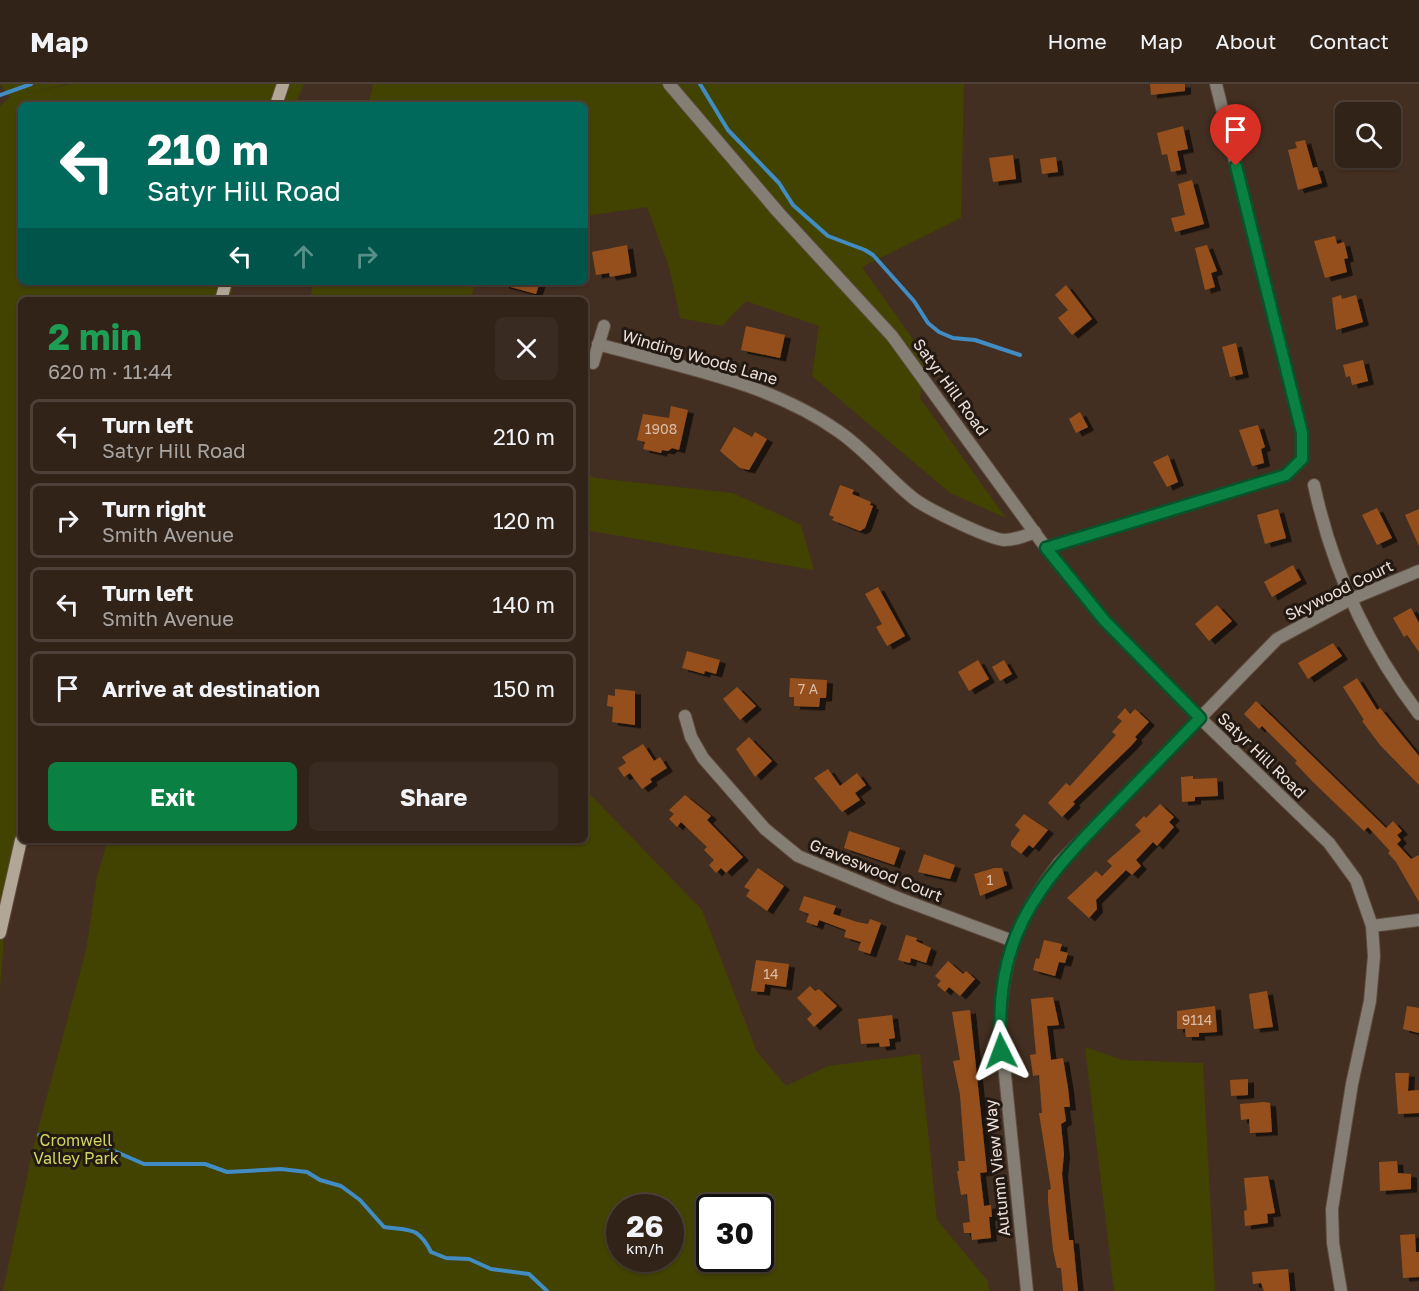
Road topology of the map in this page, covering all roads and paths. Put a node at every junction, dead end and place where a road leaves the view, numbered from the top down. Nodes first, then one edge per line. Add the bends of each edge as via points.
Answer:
1 (283, 84) edge
2 (669, 84) edge
3 (1216, 84) edge
4 (277, 102) edge
5 (604, 326) dead end
6 (598, 344) junction
7 (593, 363) dead end
8 (1314, 485) dead end
9 (1035, 532) junction
10 (1046, 548) junction
11 (1419, 571) edge
12 (1349, 600) junction
13 (1419, 714) edge
14 (685, 716) dead end
15 (1200, 718) junction
16 (20, 843) edge
17 (1419, 920) edge
18 (1372, 926) junction
19 (0, 933) edge
20 (1013, 941) junction
21 (1027, 1291) edge
22 (1341, 1291) edge

1 - 4 main road
2 - 9 street, Satyr Hill Road via 778,212 892,336
3 - 10 street via 1302,433 1302,459 1286,475
5 - 6 street
6 - 7 street
6 - 9 street, Winding Woods Lane via 783,399 859,446 914,499 1001,540
8 - 12 street via 1328,543
9 - 10 street, Satyr Hill Road
10 - 15 street, Satyr Hill Road via 1104,620
11 - 12 street, Skywood Court
12 - 13 street
12 - 15 street, Skywood Court via 1277,639
14 - 20 street, Graveswood Court via 703,758 765,829 798,856
15 - 18 street, Satyr Hill Road via 1329,843 1356,880
15 - 20 street, Autumn View Way via 1059,863 1033,898
16 - 19 main road
17 - 18 street
18 - 22 street, Satyr Hill Road via 1373,981 1332,1209
20 - 21 street, Autumn View Way via 1002,984 1000,1025

